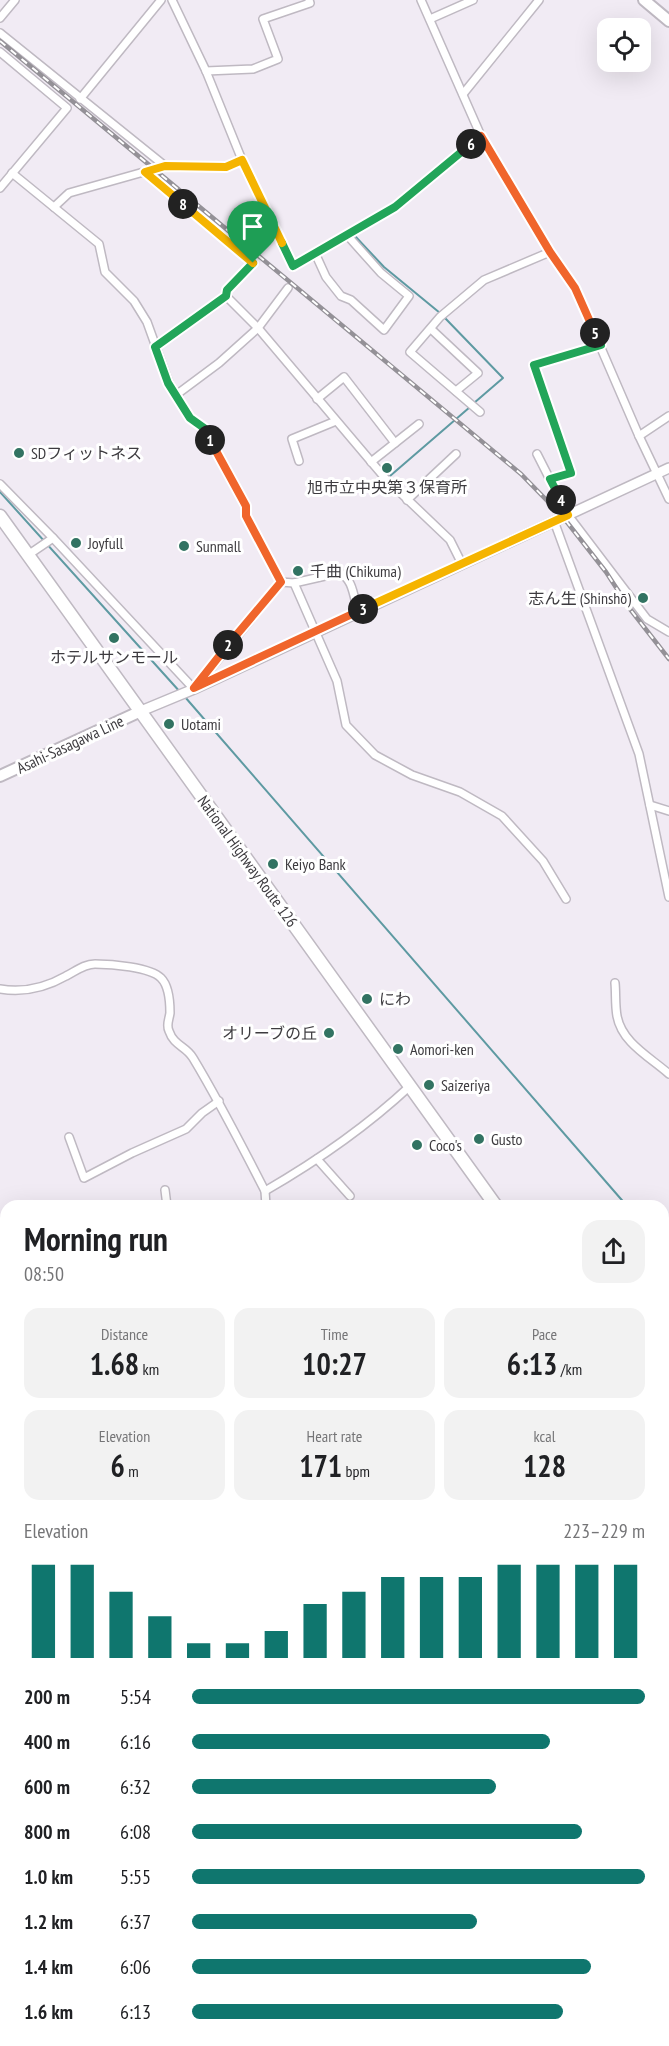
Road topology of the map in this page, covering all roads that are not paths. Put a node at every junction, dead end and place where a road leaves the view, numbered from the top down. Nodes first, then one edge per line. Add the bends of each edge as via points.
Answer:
1 (15, 0) edge
2 (161, 0) edge
3 (172, 0) edge
4 (309, 0) edge
5 (421, 0) edge
6 (473, 0) edge
7 (539, 0) edge
8 (644, 0) edge
9 (0, 18) edge
10 (430, 19) junction
11 (669, 20) edge
12 (0, 33) edge
13 (0, 52) edge
14 (206, 71) junction
15 (463, 94) junction
16 (80, 99) junction
17 (481, 136) junction
18 (242, 160) junction
19 (165, 166) junction
20 (145, 172) junction
21 (12, 173) junction
22 (0, 188) edge
23 (54, 207) junction
24 (347, 235) junction
25 (550, 252) junction
26 (315, 253) junction
27 (288, 288) dead end
28 (226, 296) junction
29 (258, 328) junction
30 (431, 329) junction
31 (601, 345) junction
32 (155, 347) junction
33 (456, 391) junction
34 (176, 395) junction
35 (317, 399) junction
36 (480, 412) dead end
37 (669, 416) edge
38 (336, 421) junction
39 (419, 424) dead end
40 (639, 436) junction
41 (395, 443) junction
42 (456, 454) dead end
43 (537, 454) dead end
44 (299, 461) dead end
45 (371, 462) junction
46 (669, 468) edge
47 (658, 474) junction
48 (550, 479) junction
49 (0, 484) edge
50 (669, 499) edge
51 (407, 500) junction
52 (568, 515) junction
53 (0, 516) edge
54 (554, 521) junction
55 (52, 539) junction
56 (28, 555) junction
57 (462, 564) junction
58 (281, 582) junction
59 (294, 584) junction
60 (358, 612) junction
61 (315, 631) junction
62 (669, 632) edge
63 (194, 688) junction
64 (141, 711) junction
65 (0, 776) edge
66 (650, 805) junction
67 (669, 811) edge
68 (669, 897) edge
69 (566, 899) dead end
70 (615, 983) dead end
71 (0, 989) edge
72 (669, 1074) edge
73 (410, 1086) junction
74 (219, 1101) junction
75 (69, 1137) dead end
76 (317, 1159) junction
77 (165, 1191) dead end
78 (265, 1191) junction
79 (350, 1196) dead end
80 (166, 1200) edge
81 (266, 1200) edge
82 (492, 1200) edge

1 - 9 street
2 - 16 street
3 - 14 street
4 - 14 street via 310,3 263,19 278,59 253,69
5 - 10 street
6 - 10 street
7 - 15 street
8 - 11 main road
10 - 15 street
12 - 16 street
13 - 21 street via 67,108
14 - 18 street
15 - 17 street
16 - 19 street
17 - 24 street via 395,207
17 - 25 street
18 - 19 street via 226,167
18 - 26 street via 293,266
19 - 20 street
20 - 23 street via 69,193
20 - 28 street via 253,263 227,290
21 - 22 street
21 - 23 street
23 - 32 street via 99,244 105,272 134,301 147,322
24 - 26 street
24 - 26 street via 381,273 409,296 384,330 351,300 341,296 326,277
25 - 30 street via 484,280
25 - 31 street via 575,288
27 - 29 street
28 - 29 street
28 - 32 street
29 - 34 street
29 - 35 street
30 - 33 street via 410,352
30 - 33 street via 478,373
31 - 40 street
31 - 48 street via 534,365 571,473
32 - 34 street
33 - 36 street
34 - 58 street via 190,418 204,428
35 - 38 street
35 - 41 street via 344,377
37 - 40 street
38 - 44 street via 292,439
38 - 45 street
39 - 41 street
40 - 47 street
41 - 45 street
42 - 51 street
43 - 48 street
45 - 51 street
46 - 47 street
47 - 50 street
47 - 52 street
48 - 52 street
49 - 55 street
51 - 57 street via 450,540
52 - 54 street
52 - 62 street via 647,619
53 - 56 highway, National Highway Route 126
54 - 57 street
54 - 66 street via 639,754
55 - 56 street
55 - 63 street
56 - 64 highway, National Highway Route 126
57 - 60 street
58 - 59 street
58 - 63 street
59 - 60 street via 343,574 348,578
59 - 61 street
60 - 61 street
61 - 63 street
61 - 69 street via 337,681 346,725 375,755 411,775 460,792 502,816 543,861
63 - 64 street
64 - 65 main road, Asahi-Sasagawa Line
64 - 73 highway, National Highway Route 126
66 - 67 street
66 - 68 street
70 - 72 street via 620,1028 629,1041
71 - 74 street via 35,989 94,964 129,967 161,977 166,984 170,1014 168,1030 175,1043 190,1052
73 - 76 street
73 - 82 highway, National Highway Route 126
74 - 75 street via 186,1129 84,1178
74 - 78 street
76 - 78 street
76 - 79 street
77 - 80 street
78 - 81 street

